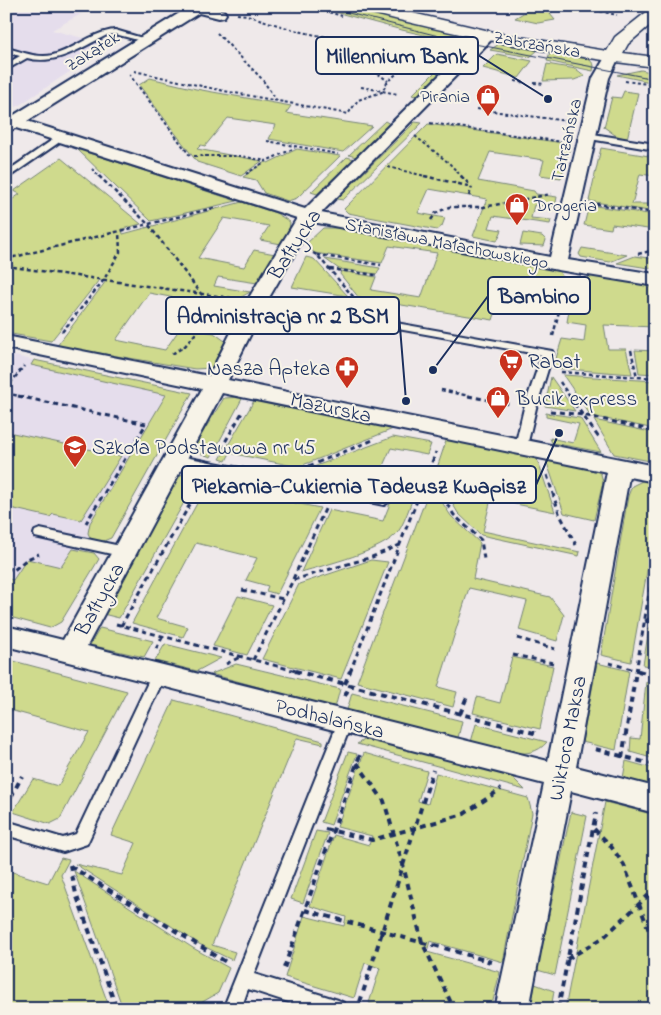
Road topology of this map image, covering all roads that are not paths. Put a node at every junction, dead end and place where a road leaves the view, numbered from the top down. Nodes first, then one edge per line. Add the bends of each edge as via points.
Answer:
1 (362, 6) edge
2 (194, 7) edge
3 (655, 13) edge
4 (218, 14) dead end
5 (487, 36) junction
6 (145, 40) junction
7 (6, 50) edge
8 (26, 55) junction
9 (612, 57) junction
10 (655, 62) edge
11 (6, 68) edge
12 (9, 123) edge
13 (588, 136) junction
14 (61, 137) junction
15 (655, 147) edge
16 (6, 176) edge
17 (308, 216) junction
18 (558, 264) junction
19 (655, 280) edge
20 (262, 292) junction
21 (6, 342) edge
22 (216, 383) junction
23 (530, 448) junction
24 (175, 459) junction
25 (619, 467) junction
26 (655, 474) edge
27 (384, 501) dead end
28 (40, 534) dead end
29 (125, 552) junction
30 (6, 636) edge
31 (70, 652) junction
32 (158, 676) junction
33 (346, 722) junction
34 (560, 776) junction
35 (655, 800) edge
36 (6, 828) edge
37 (246, 974) junction
38 (232, 1009) edge
39 (338, 1009) edge
40 (512, 1009) edge

1 - 5 street, Zabrzańska
2 - 4 street, Zakątek
2 - 6 street, Zakątek
3 - 9 street via 621,41
5 - 9 street, Zabrzańska
5 - 17 street, Bałtycka
6 - 8 lane via 115,32 105,33 54,57
6 - 12 street, Zakątek
7 - 8 lane
8 - 11 lane
9 - 10 street, Zabrzańska
9 - 13 street, Tatrzańska via 601,78
12 - 14 street, Stanisława Małachowskiego
13 - 15 lane
13 - 18 street, Tatrzańska
14 - 16 lane
14 - 17 street, Stanisława Małachowskiego
17 - 18 street, Stanisława Małachowskiego
17 - 20 street, Bałtycka
18 - 19 street, Stanisława Małachowskiego
20 - 22 street, Bałtycka
20 - 23 lane via 548,353 548,370 530,408
21 - 22 street, Mazurska
22 - 23 street, Mazurska
22 - 24 street, Bałtycka
23 - 25 street, Mazurska
24 - 27 lane
24 - 29 street, Bałtycka
25 - 26 street, Mazurska
25 - 34 street, Wiktora Maksa
28 - 29 lane
29 - 31 street, Bałtycka
30 - 31 street, Podhalańska
31 - 32 street, Podhalańska
32 - 33 street, Podhalańska
32 - 36 lane via 81,838 63,845
33 - 34 street, Podhalańska
33 - 37 lane
34 - 35 street, Podhalańska
34 - 40 street, Wiktora Maksa
37 - 38 lane
37 - 39 lane via 277,990

